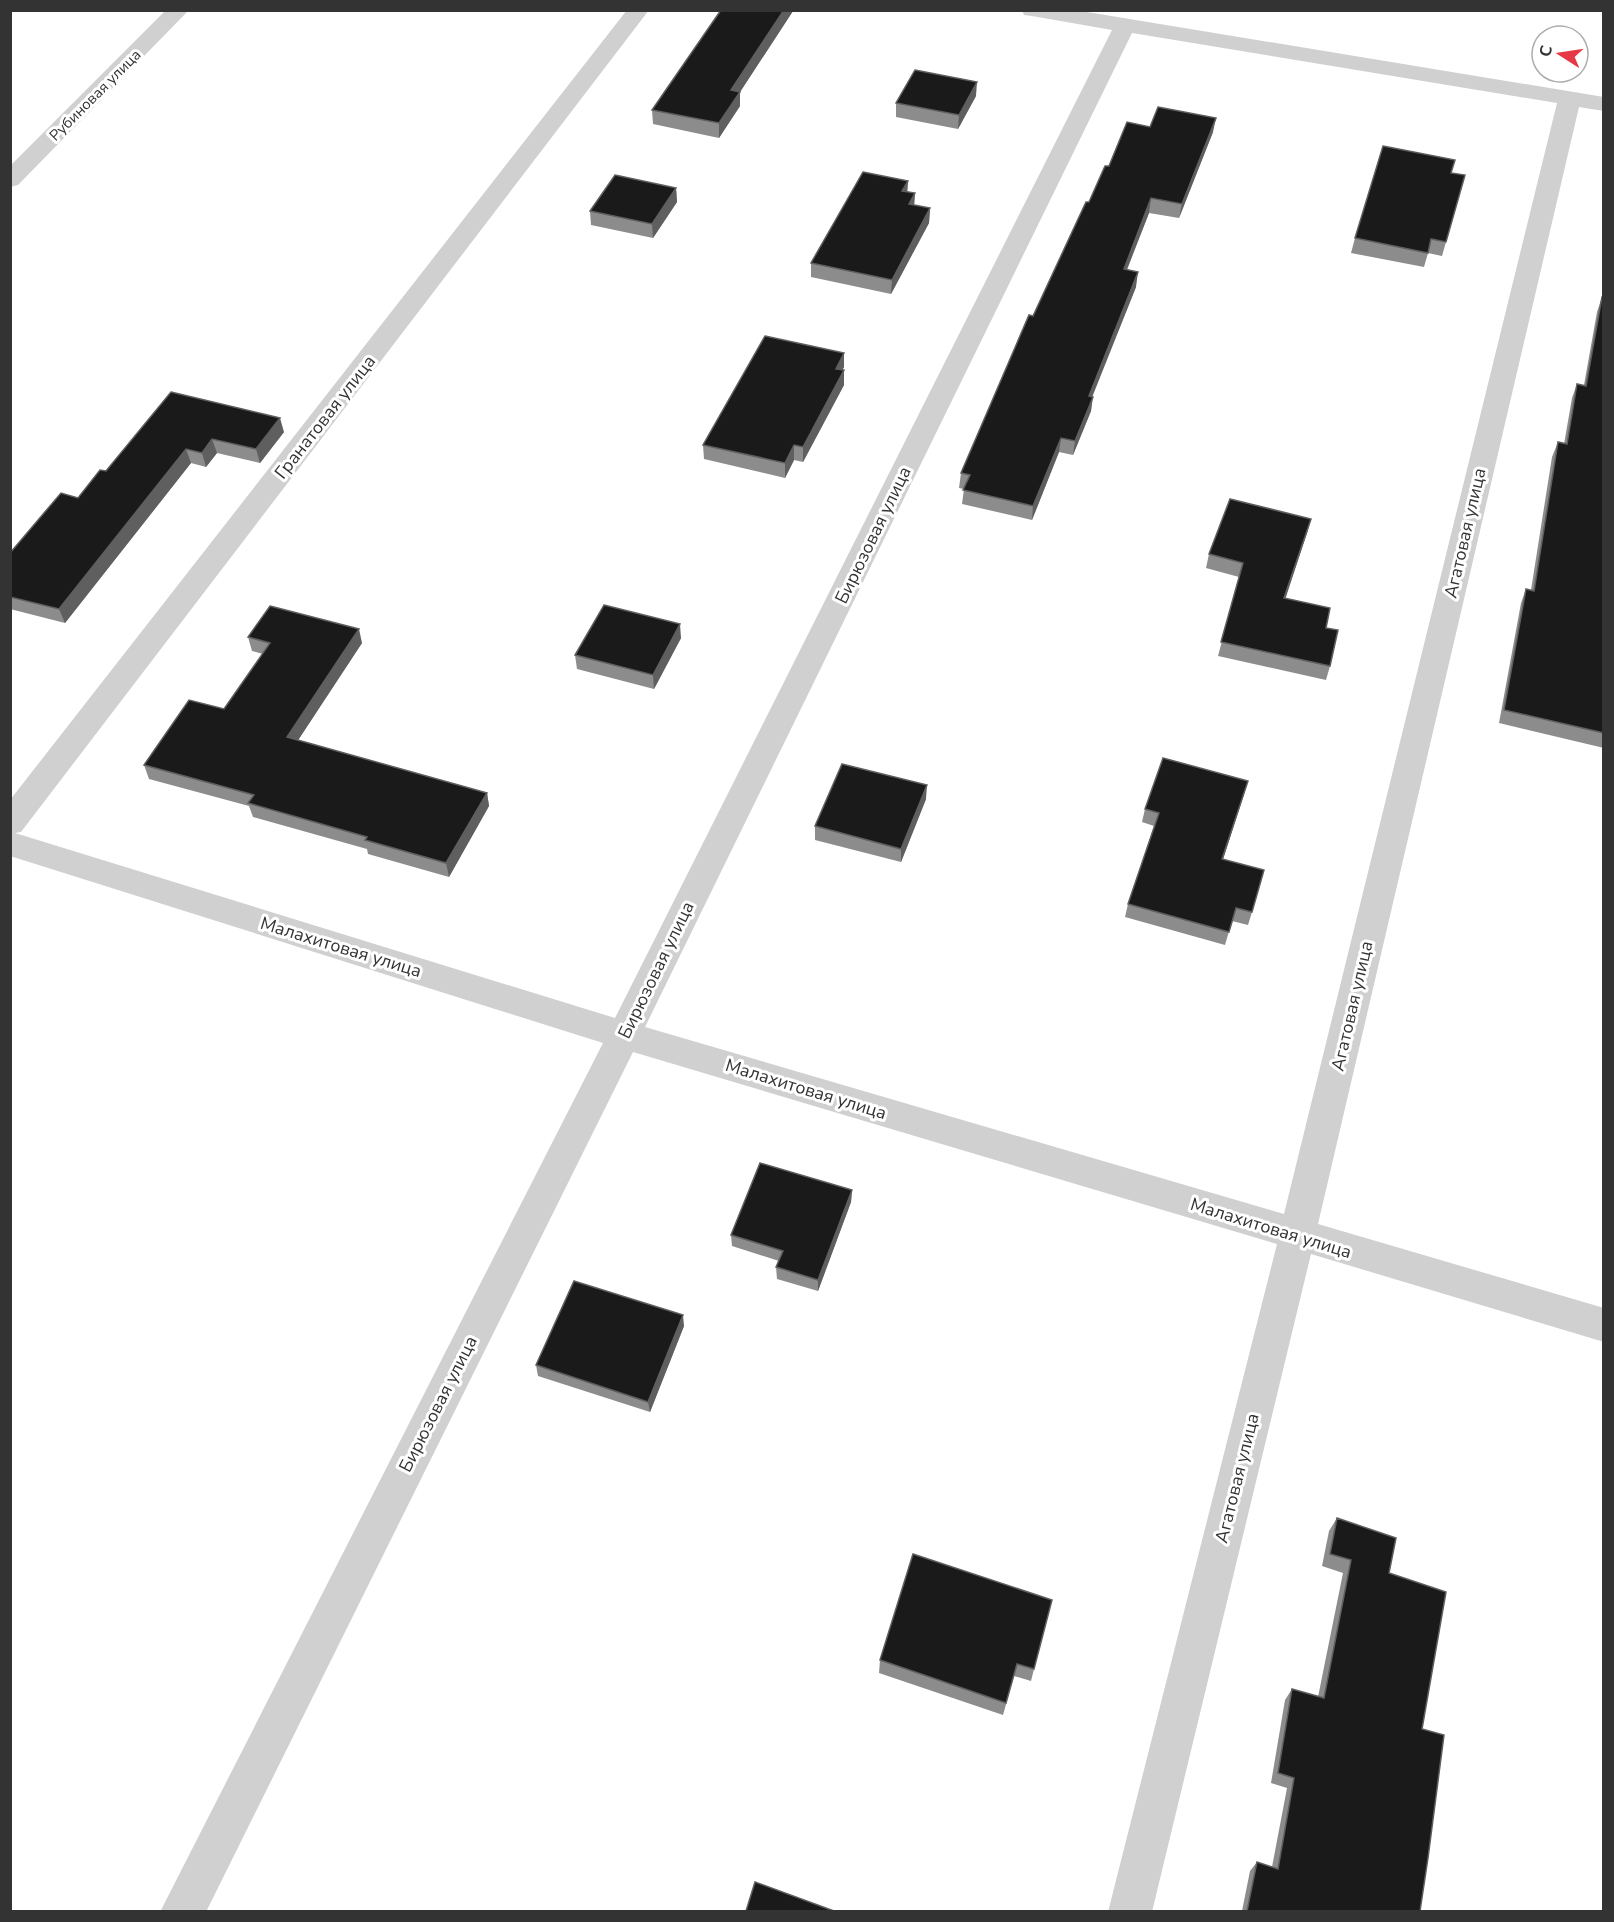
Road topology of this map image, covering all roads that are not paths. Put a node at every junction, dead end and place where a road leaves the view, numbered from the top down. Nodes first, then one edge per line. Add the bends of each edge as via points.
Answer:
1 (179, 10) edge
2 (639, 10) edge
3 (1032, 10) edge
4 (1125, 26) junction
5 (1569, 99) junction
6 (1604, 104) edge
7 (10, 180) edge
8 (10, 823) edge
9 (10, 844) edge
10 (624, 1035) junction
11 (1297, 1236) junction
12 (1604, 1325) edge
13 (182, 1911) edge
14 (1130, 1911) edge

1 - 7 street, Рубиновая улица
2 - 8 street, Гранатовая улица
3 - 4 street
4 - 5 street
4 - 10 street, Бирюзовая улица
5 - 6 street
5 - 11 street, Агатовая улица
9 - 10 street, Малахитовая улица
10 - 11 street, Малахитовая улица
10 - 13 street, Бирюзовая улица
11 - 12 street, Малахитовая улица
11 - 14 street, Агатовая улица

